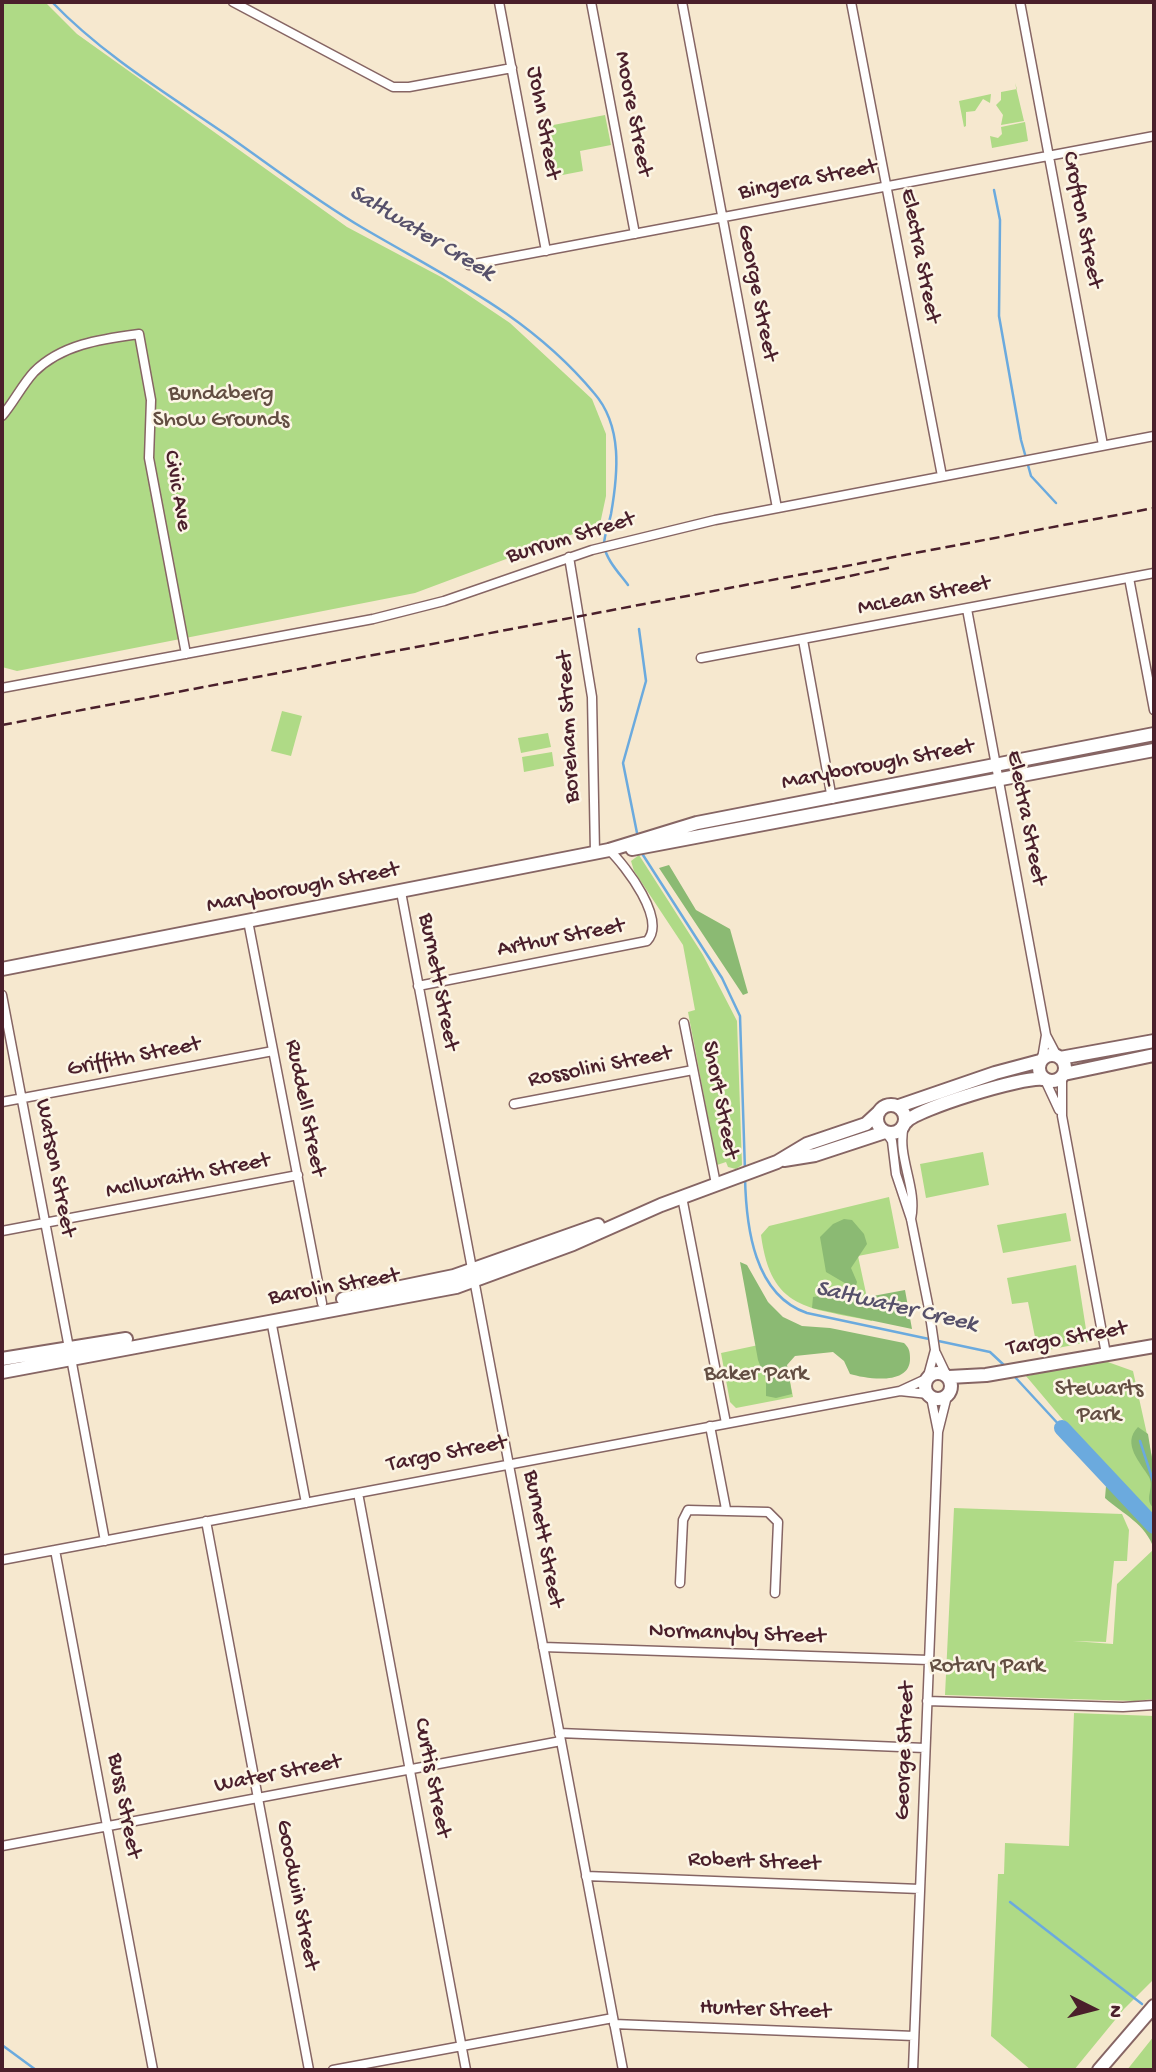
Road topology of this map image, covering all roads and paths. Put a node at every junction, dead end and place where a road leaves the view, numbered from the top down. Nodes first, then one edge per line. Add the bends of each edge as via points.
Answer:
1 (233, 2) edge
2 (499, 2) edge
3 (591, 2) edge
4 (682, 2) edge
5 (851, 2) edge
6 (1020, 2) edge
7 (512, 68) junction
8 (1154, 136) edge
9 (1049, 156) junction
10 (886, 186) junction
11 (723, 217) junction
12 (635, 234) junction
13 (546, 251) junction
14 (469, 265) dead end
15 (2, 416) edge
16 (1154, 436) edge
17 (1103, 445) junction
18 (942, 476) junction
19 (778, 508) junction
20 (569, 557) junction
21 (1154, 573) edge
22 (1129, 578) junction
23 (967, 609) junction
24 (803, 640) junction
25 (186, 654) junction
26 (701, 658) dead end
27 (2, 688) edge
28 (1154, 710) edge
29 (1154, 734) edge
30 (1154, 750) edge
31 (996, 764) junction
32 (999, 780) junction
33 (831, 796) junction
34 (834, 811) junction
35 (610, 850) junction
36 (596, 853) junction
37 (401, 892) junction
38 (248, 921) junction
39 (2, 969) edge
40 (418, 986) junction
41 (2, 995) edge
42 (684, 1023) dead end
43 (1046, 1035) junction
44 (1154, 1041) edge
45 (272, 1051) junction
46 (1154, 1055) edge
47 (1059, 1057) junction
48 (1041, 1060) junction
49 (693, 1070) junction
50 (1063, 1075) junction
51 (1044, 1079) junction
52 (22, 1098) junction
53 (2, 1102) edge
54 (514, 1104) dead end
55 (899, 1106) junction
56 (879, 1112) junction
57 (1062, 1116) junction
58 (905, 1124) junction
59 (885, 1132) junction
60 (777, 1162) junction
61 (298, 1175) junction
62 (716, 1184) junction
63 (682, 1197) junction
64 (911, 1219) junction
65 (45, 1223) junction
66 (2, 1231) edge
67 (472, 1276) junction
68 (322, 1303) junction
69 (271, 1320) junction
70 (1154, 1346) edge
71 (935, 1350) junction
72 (70, 1353) junction
73 (1106, 1354) junction
74 (2, 1359) edge
75 (2, 1372) edge
76 (988, 1375) junction
77 (947, 1376) junction
78 (927, 1378) junction
79 (900, 1391) junction
80 (949, 1394) junction
81 (929, 1396) junction
82 (726, 1423) junction
83 (710, 1426) junction
84 (938, 1433) junction
85 (508, 1465) junction
86 (358, 1493) junction
87 (306, 1503) junction
88 (726, 1509) junction
89 (206, 1521) junction
90 (105, 1541) junction
91 (55, 1550) junction
92 (2, 1560) edge
93 (680, 1583) dead end
94 (775, 1593) dead end
95 (543, 1647) junction
96 (929, 1660) junction
97 (927, 1701) junction
98 (1154, 1704) edge
99 (560, 1737) junction
100 (925, 1748) junction
101 (410, 1770) junction
102 (258, 1798) junction
103 (107, 1826) junction
104 (2, 1846) edge
105 (586, 1876) junction
106 (920, 1889) junction
107 (1154, 2006) edge
108 (613, 2021) junction
109 (914, 2036) junction
110 (461, 2047) junction
111 (153, 2070) edge
112 (309, 2070) edge
113 (333, 2070) edge
114 (466, 2070) edge
115 (623, 2070) edge
116 (913, 2070) edge
117 (1100, 2070) edge

1 - 7 street via 393,87
2 - 7 street, John Street
3 - 12 street, Moore Street
4 - 11 street, George Street
5 - 10 street, Electra Street
6 - 9 street, Crofton Street
7 - 13 street, John Street
8 - 9 street, Bingera Street
9 - 10 street, Bingera Street
9 - 17 street, Crofton Street
10 - 11 street, Bingera Street
10 - 18 street, Electra Street
11 - 12 street, Bingera Street
11 - 19 street, George Street
12 - 13 street, Bingera Street
13 - 14 street, Bingera Street
15 - 25 street, Civic Ave via 35,372 58,354 139,334 151,400 149,458
16 - 17 street, Burrum Street
17 - 18 street, Burrum Street
18 - 19 street, Burrum Street
19 - 20 street, Burrum Street
20 - 25 street, Burrum Street via 418,609
20 - 36 street, Boreham Street via 590,678
21 - 22 street, McLean Street
22 - 23 street, McLean Street
22 - 28 street
23 - 24 street, McLean Street
23 - 31 street, Electra Street
24 - 26 street, McLean Street
24 - 33 street
25 - 27 street, Burrum Street
29 - 31 main road, Maryborough Street
30 - 32 main road, Maryborough Street
31 - 32 street, Electra Street
31 - 33 main road, Maryborough Street
32 - 34 main road, Maryborough Street
32 - 43 street, Electra Street
33 - 34 street
33 - 35 main road, Maryborough Street via 697,823
34 - 35 main road, Maryborough Street
35 - 36 main road, Maryborough Street
35 - 40 street, Arthur Street via 625,865 654,919 647,941
36 - 37 main road, Maryborough Street
37 - 38 main road, Maryborough Street
37 - 40 street, Burnett Street
38 - 39 main road, Maryborough Street
38 - 45 street, Ruddell Street
40 - 67 street, Burnett Street
41 - 52 street, Watson Street
42 - 49 street, Short Street
43 - 47 street, Electra Street
43 - 48 street, Electra Street
44 - 47 main road
45 - 52 street, Griffith Street
45 - 61 street, Ruddell Street
46 - 50 main road
47 - 48 main road
47 - 50 main road via 1065,1065
48 - 51 main road via 1038,1071
48 - 55 main road
49 - 54 street, Rossolini Street
49 - 62 street, Short Street
50 - 51 main road via 1054,1082
50 - 57 street
51 - 57 street
51 - 58 main road via 997,1086 919,1112
52 - 53 street, Griffith Street
52 - 65 street, Watson Street
55 - 56 main road via 887,1105
55 - 58 main road
56 - 59 main road via 878,1125
56 - 60 main road, Barolin Street via 866,1124 807,1144
57 - 73 street
58 - 59 main road via 894,1133
58 - 64 street via 905,1159 914,1208
59 - 60 main road, Barolin Street
59 - 64 street via 892,1141 896,1174
60 - 62 main road, Barolin Street
61 - 65 street, McIlwraith Street
61 - 68 street, Ruddell Street
62 - 63 main road, Barolin Street
63 - 67 main road, Barolin Street
63 - 82 street
64 - 71 street
65 - 66 street, McIlwraith Street
65 - 72 street, Watson Street
67 - 68 main road, Barolin Street
67 - 69 main road, Barolin Street via 409,1296
67 - 85 street, Burnett Street
68 - 72 main road, Barolin Street
69 - 72 main road, Barolin Street
69 - 87 street
70 - 73 main road, Targo Street
71 - 77 street
71 - 78 street
72 - 74 main road, Barolin Street
72 - 75 main road, Barolin Street
72 - 90 street, Watson Street
73 - 76 main road, Targo Street
76 - 77 main road, Targo Street
76 - 80 main road, Targo Street
77 - 78 main road via 939,1372
77 - 80 main road
78 - 79 street, Targo Street
78 - 81 main road
79 - 81 street, Targo Street
79 - 82 street, Targo Street
80 - 81 main road via 939,1399
80 - 84 street, George Street
81 - 84 street, George Street
82 - 83 street, Targo Street
83 - 85 street, Targo Street
83 - 88 street
84 - 96 street, George Street
85 - 86 street, Targo Street
85 - 95 street, Burnett Street
86 - 87 street, Targo Street
86 - 101 street, Curtis Street
87 - 89 street, Targo Street
88 - 93 street via 685,1512
88 - 94 street via 768,1512 777,1518
89 - 90 street, Targo Street
89 - 102 street, Goodwin Street
90 - 91 street, Targo Street
91 - 92 street, Targo Street
91 - 103 street, Buss Street
95 - 96 street, Normanyby Street
95 - 99 street, Burnett Street
96 - 97 street, George Street
97 - 98 street
97 - 100 street, George Street
99 - 100 street, Water Street
99 - 101 street, Water Street
99 - 105 street, Burnett Street
100 - 106 street, George Street
101 - 102 street, Water Street
101 - 110 street, Curtis Street
102 - 103 street, Water Street
102 - 112 street, Goodwin Street
103 - 104 street, Water Street
103 - 111 street, Buss Street
105 - 106 street, Robert Street
105 - 108 street, Burnett Street
106 - 109 street, George Street
107 - 117 main road
108 - 109 street, Hunter Street
108 - 110 street, Hunter Street
108 - 115 street, Burnett Street
109 - 116 street, George Street
110 - 113 street, Hunter Street
110 - 114 street, Curtis Street

